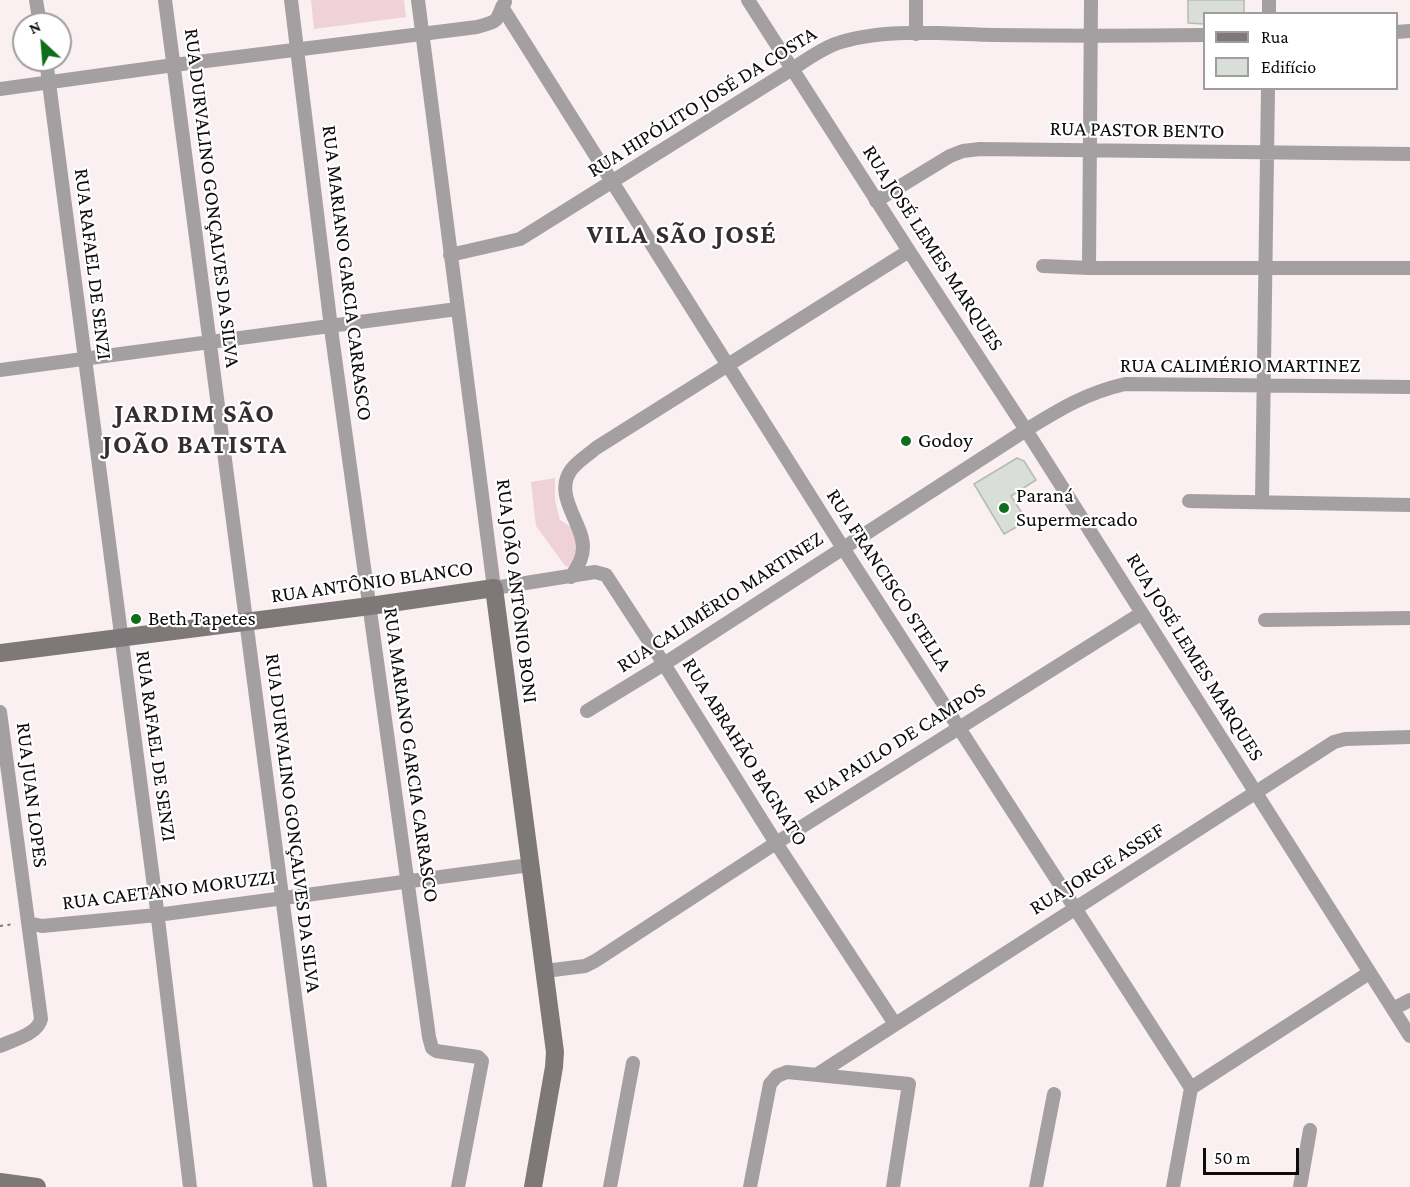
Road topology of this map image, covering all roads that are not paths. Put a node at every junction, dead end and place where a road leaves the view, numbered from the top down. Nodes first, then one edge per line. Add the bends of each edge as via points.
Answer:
1 (165, 0) edge
2 (291, 0) edge
3 (418, 0) edge
4 (748, 0) edge
5 (916, 0) edge
6 (1091, 0) edge
7 (504, 3) edge
8 (916, 34) junction
9 (1203, 34) edge
10 (422, 35) junction
11 (1091, 36) junction
12 (297, 50) junction
13 (174, 65) junction
14 (792, 69) junction
15 (48, 72) edge
16 (49, 82) junction
17 (0, 88) edge
18 (1268, 90) edge
19 (1090, 151) junction
20 (1267, 153) junction
21 (1410, 154) edge
22 (611, 182) junction
23 (876, 201) junction
24 (909, 251) junction
25 (450, 255) junction
26 (1043, 266) dead end
27 (1089, 268) junction
28 (1265, 268) junction
29 (1410, 268) edge
30 (457, 309) junction
31 (331, 325) junction
32 (209, 342) junction
33 (83, 359) junction
34 (728, 366) junction
35 (0, 370) edge
36 (1263, 385) junction
37 (1410, 387) edge
38 (1026, 430) junction
39 (1189, 501) dead end
40 (1262, 502) junction
41 (1410, 505) edge
42 (843, 548) junction
43 (571, 577) junction
44 (494, 588) junction
45 (370, 606) junction
46 (1142, 613) junction
47 (1410, 618) edge
48 (1265, 620) dead end
49 (245, 622) junction
50 (120, 638) junction
51 (0, 653) edge
52 (664, 664) junction
53 (587, 711) dead end
54 (0, 712) edge
55 (959, 728) junction
56 (1410, 737) edge
57 (1257, 793) junction
58 (776, 843) junction
59 (530, 866) junction
60 (406, 881) junction
61 (282, 898) junction
62 (1075, 908) junction
63 (157, 915) junction
64 (28, 923) junction
65 (544, 971) junction
66 (1369, 973) junction
67 (1410, 1000) edge
68 (1393, 1009) junction
69 (896, 1024) junction
70 (1410, 1036) edge
71 (0, 1046) edge
72 (633, 1063) dead end
73 (818, 1074) junction
74 (1191, 1088) junction
75 (1054, 1094) dead end
76 (1310, 1130) dead end
77 (0, 1182) edge
78 (37, 1187) edge
79 (190, 1187) edge
80 (320, 1187) edge
81 (458, 1187) edge
82 (533, 1187) edge
83 (610, 1187) edge
84 (750, 1187) edge
85 (893, 1187) edge
86 (1036, 1187) edge
87 (1173, 1187) edge
88 (1300, 1187) edge

1 - 13 street, RUA DURVALINO GONÇALVES DA SILVA
2 - 12 street, RUA MARIANO GARCIA CARRASCO
3 - 10 street, RUA JOÃO ANTÔNIO BONI
4 - 14 street, RUA JOSÉ LEMES MARQUES
5 - 8 street
6 - 11 street
7 - 10 street via 493,23
7 - 22 street, RUA FRANCISCO STELLA
8 - 11 street, RUA HIPÓLITO JOSÉ DA COSTA
8 - 14 street, RUA HIPÓLITO JOSÉ DA COSTA via 868,36 836,44
9 - 11 street, RUA HIPÓLITO JOSÉ DA COSTA
10 - 12 street
10 - 25 street, RUA JOÃO ANTÔNIO BONI
11 - 19 street
12 - 13 street
12 - 31 street, RUA MARIANO GARCIA CARRASCO
13 - 16 street
13 - 32 street, RUA DURVALINO GONÇALVES DA SILVA
14 - 22 street, RUA HIPÓLITO JOSÉ DA COSTA
14 - 23 street, RUA JOSÉ LEMES MARQUES
15 - 16 street, RUA RAFAEL DE SENZI
16 - 17 street
16 - 33 street, RUA RAFAEL DE SENZI
18 - 20 street
19 - 20 street, RUA PASTOR BENTO
19 - 23 street, RUA PASTOR BENTO via 963,151
19 - 27 street
20 - 21 street, RUA PASTOR BENTO
20 - 28 street
22 - 25 street, RUA HIPÓLITO JOSÉ DA COSTA via 520,239
22 - 34 street, RUA FRANCISCO STELLA
23 - 24 street, RUA JOSÉ LEMES MARQUES
24 - 34 street
24 - 38 street, RUA JOSÉ LEMES MARQUES
25 - 30 street, RUA JOÃO ANTÔNIO BONI
26 - 27 street
27 - 28 street
28 - 29 street
28 - 36 street
30 - 31 street
30 - 44 street, RUA JOÃO ANTÔNIO BONI
31 - 32 street
31 - 45 street, RUA MARIANO GARCIA CARRASCO
32 - 33 street
32 - 49 street, RUA DURVALINO GONÇALVES DA SILVA
33 - 35 street
33 - 50 street, RUA RAFAEL DE SENZI
34 - 42 street, RUA FRANCISCO STELLA
34 - 43 street via 596,448 571,470 566,499 584,545
36 - 37 street, RUA CALIMÉRIO MARTINEZ
36 - 38 street, RUA CALIMÉRIO MARTINEZ via 1125,384 1079,398
36 - 40 street
38 - 42 street, RUA CALIMÉRIO MARTINEZ
38 - 46 street, RUA JOSÉ LEMES MARQUES
39 - 40 street
40 - 41 street
42 - 52 street, RUA CALIMÉRIO MARTINEZ
42 - 55 street, RUA FRANCISCO STELLA
43 - 44 street, RUA ANTÔNIO BLANCO
43 - 52 street, RUA ABRAHÃO BAGNATO via 606,575
44 - 45 street, RUA ANTÔNIO BLANCO
44 - 59 street, RUA JOÃO ANTÔNIO BONI
45 - 49 street, RUA ANTÔNIO BLANCO
45 - 60 street, RUA MARIANO GARCIA CARRASCO
46 - 55 street, RUA PAULO DE CAMPOS
46 - 57 street, RUA JOSÉ LEMES MARQUES
47 - 48 street
49 - 50 street, RUA ANTÔNIO BLANCO
49 - 61 street, RUA DURVALINO GONÇALVES DA SILVA
50 - 51 street, RUA ANTÔNIO BLANCO
50 - 63 street, RUA RAFAEL DE SENZI
52 - 53 street, RUA CALIMÉRIO MARTINEZ
52 - 58 street, RUA ABRAHÃO BAGNATO
54 - 64 street, RUA JUAN LOPES
55 - 58 street, RUA PAULO DE CAMPOS
55 - 62 street, RUA FRANCISCO STELLA
56 - 57 street, RUA JORGE ASSEF via 1334,742
57 - 62 street, RUA JORGE ASSEF
57 - 66 street, RUA JOSÉ LEMES MARQUES
58 - 65 street, RUA PAULO DE CAMPOS via 595,961
58 - 69 street, RUA ABRAHÃO BAGNATO
59 - 60 street, RUA CAETANO MORUZZI
59 - 65 street, RUA JOÃO ANTÔNIO BONI
60 - 61 street, RUA CAETANO MORUZZI
60 - 81 street, RUA MARIANO GARCIA CARRASCO via 430,1044 436,1051 483,1061
61 - 63 street, RUA CAETANO MORUZZI
61 - 80 street, RUA DURVALINO GONÇALVES DA SILVA
62 - 69 street, RUA JORGE ASSEF
62 - 74 street, RUA FRANCISCO STELLA
63 - 64 street, RUA CAETANO MORUZZI via 42,926
63 - 79 street, RUA RAFAEL DE SENZI
64 - 71 street, RUA JUAN LOPES via 40,1026
65 - 82 street, RUA JOÃO ANTÔNIO BONI via 555,1052
66 - 68 street, RUA JOSÉ LEMES MARQUES
66 - 74 street
67 - 68 street
68 - 70 street, RUA JOSÉ LEMES MARQUES
69 - 73 street, RUA JORGE ASSEF
72 - 83 street
73 - 84 street via 787,1072 770,1084
73 - 85 street via 909,1084
74 - 87 street
75 - 86 street
76 - 88 street
77 - 78 street

